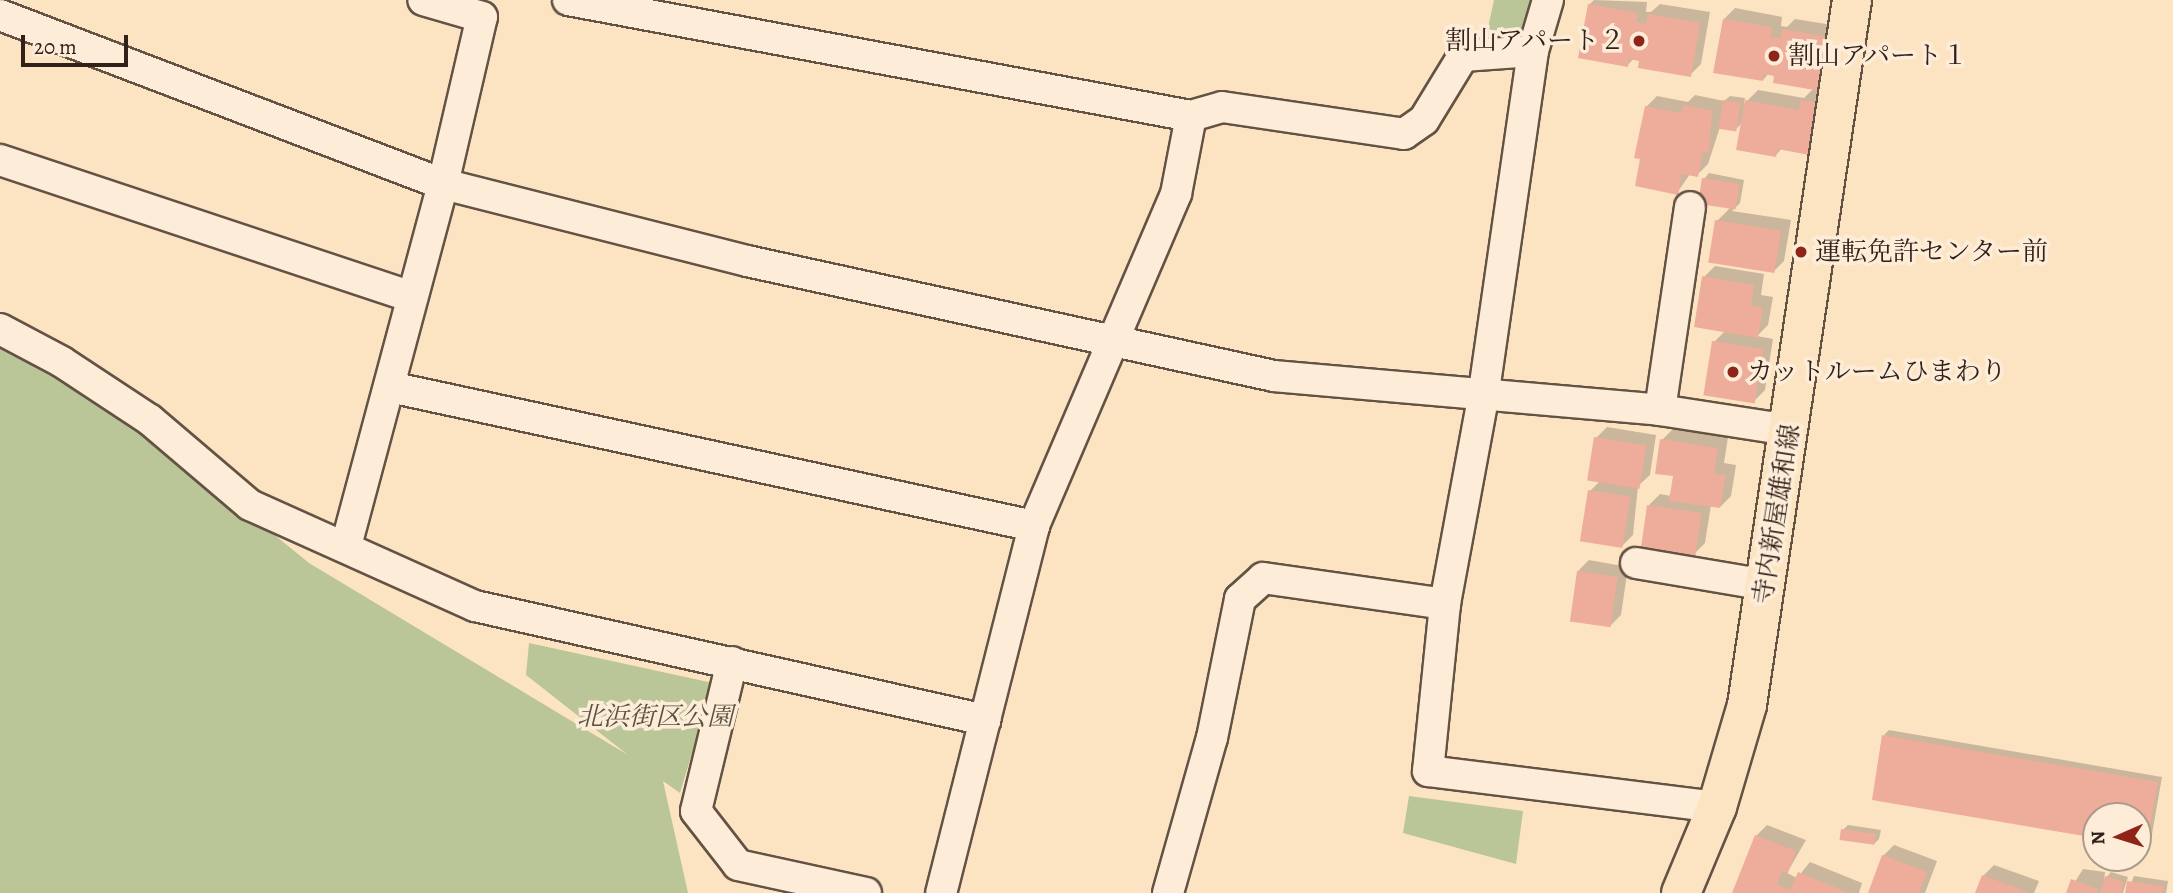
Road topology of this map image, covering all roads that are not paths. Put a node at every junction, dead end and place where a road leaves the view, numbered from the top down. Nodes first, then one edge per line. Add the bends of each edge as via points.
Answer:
1 (423, 0) edge
2 (568, 0) edge
3 (1548, 0) edge
4 (1852, 0) edge
5 (489, 9) edge
6 (0, 15) edge
7 (1533, 51) junction
8 (1191, 116) junction
9 (0, 160) edge
10 (443, 184) junction
11 (1690, 207) dead end
12 (410, 296) junction
13 (0, 329) edge
14 (1111, 343) junction
15 (390, 387) junction
16 (1484, 393) junction
17 (1660, 410) junction
18 (1789, 430) junction
19 (1034, 526) junction
20 (346, 546) junction
21 (1636, 563) dead end
22 (1766, 585) junction
23 (1445, 604) junction
24 (732, 662) junction
25 (985, 720) junction
26 (1717, 807) junction
27 (866, 893) edge
28 (941, 893) edge
29 (1168, 893) edge
30 (1681, 893) edge

1 - 5 street
2 - 8 street
3 - 7 street
4 - 18 main road, 寺内新屋雄和線
5 - 10 street
6 - 10 street
7 - 8 street via 1463,56 1424,120 1404,134 1223,107
7 - 16 street
8 - 14 street via 1176,194
9 - 12 street
10 - 12 street
10 - 14 street via 747,261
11 - 17 street
12 - 15 street
13 - 20 street via 62,362 150,420 250,505
14 - 16 street via 1274,376
14 - 19 street
15 - 19 street
15 - 20 street
16 - 17 street
16 - 23 street
17 - 18 street
18 - 22 main road, 寺内新屋雄和線
19 - 25 street
20 - 24 street via 475,606
21 - 22 street
22 - 26 main road, 寺内新屋雄和線 via 1747,705
23 - 26 street via 1427,771
23 - 29 street via 1263,578 1240,599 1212,738
24 - 25 street
24 - 27 street via 696,810 738,865
25 - 28 street
26 - 30 main road, 寺内新屋雄和線

